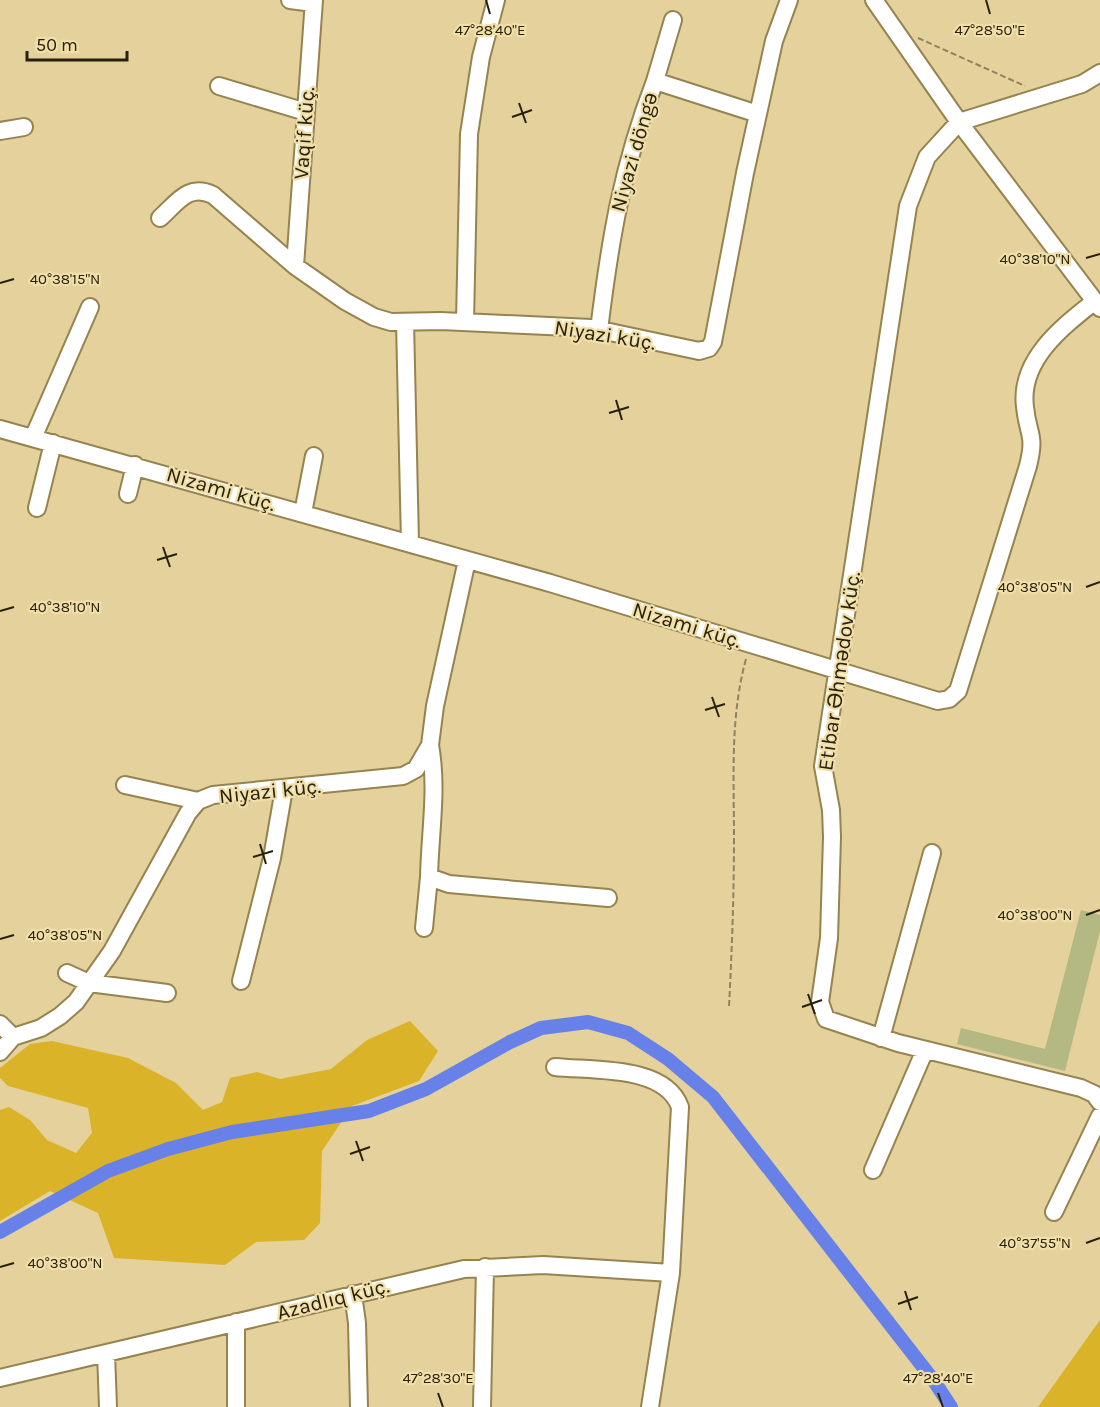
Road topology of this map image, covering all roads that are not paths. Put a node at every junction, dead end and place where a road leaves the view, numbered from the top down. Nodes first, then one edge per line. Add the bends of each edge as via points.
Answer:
1 (290, 0) edge
2 (496, 0) edge
3 (789, 0) edge
4 (874, 0) edge
5 (313, 2) edge
6 (673, 20) dead end
7 (1100, 73) edge
8 (654, 81) junction
9 (219, 86) dead end
10 (306, 112) junction
11 (758, 114) junction
12 (959, 122) junction
13 (24, 127) dead end
14 (0, 131) edge
15 (160, 218) dead end
16 (295, 266) junction
17 (1097, 305) edge
18 (90, 307) dead end
19 (405, 322) junction
20 (465, 322) junction
21 (599, 330) junction
22 (0, 429) edge
23 (33, 438) junction
24 (53, 443) junction
25 (314, 456) dead end
26 (135, 465) junction
27 (128, 494) dead end
28 (37, 508) dead end
29 (303, 513) junction
30 (410, 543) junction
31 (467, 560) junction
32 (838, 671) junction
33 (430, 745) junction
34 (125, 785) dead end
35 (284, 789) junction
36 (198, 801) junction
37 (932, 853) dead end
38 (429, 877) junction
39 (609, 898) dead end
40 (424, 928) dead end
41 (67, 973) dead end
42 (241, 981) dead end
43 (89, 983) junction
44 (167, 993) dead end
45 (0, 1024) edge
46 (13, 1037) junction
47 (882, 1038) junction
48 (925, 1050) junction
49 (0, 1052) edge
50 (555, 1067) dead end
51 (1100, 1102) edge
52 (1100, 1116) edge
53 (873, 1170) dead end
54 (1054, 1212) dead end
55 (485, 1267) junction
56 (671, 1273) junction
57 (353, 1294) junction
58 (236, 1322) junction
59 (106, 1353) junction
60 (0, 1378) edge
61 (108, 1407) edge
62 (236, 1407) edge
63 (359, 1407) edge
64 (482, 1407) edge
65 (650, 1407) edge

1 - 5 street
2 - 20 street via 481,57 469,134
3 - 11 street, Niyazi küç. via 774,41
4 - 12 street
5 - 10 street, Vaqif küç.
6 - 8 street
7 - 12 street via 1082,84 1039,99
8 - 11 street, Niyazi döngə
8 - 21 street, Niyazi döngə via 623,179
9 - 10 street
10 - 16 street, Vaqif küç.
11 - 21 street, Niyazi küç. via 709,348 699,351
12 - 17 street
12 - 32 street, Etibar Əhmədov küç. via 927,156 909,206
13 - 14 street
15 - 16 street, Niyazi küç. via 188,193 202,190 213,195
16 - 19 street, Niyazi küç. via 374,317
17 - 32 street, Nizami küç. via 1065,325 1041,350 1029,375 1024,391 1025,409 1033,446 958,691 949,699 938,701
18 - 23 street
19 - 20 street, Niyazi küç.
19 - 30 street
20 - 21 street, Niyazi küç.
22 - 23 street, Nizami küç.
23 - 24 street, Nizami küç.
24 - 26 street, Nizami küç.
24 - 28 street
25 - 29 street
26 - 27 street
26 - 29 street, Nizami küç.
29 - 30 street, Nizami küç.
30 - 31 street, Nizami küç.
31 - 32 street, Nizami küç.
31 - 33 street, Niyazi küç. via 433,714
32 - 47 street, Etibar Əhmədov küç. via 822,766 832,837 829,938 820,1002 826,1019
33 - 35 street, Niyazi küç. via 416,769 403,776
33 - 38 street via 436,789
34 - 36 street
35 - 36 street, Niyazi küç. via 213,795
35 - 42 street via 272,858
36 - 43 street, Niyazi küç. via 112,951
37 - 47 street
38 - 39 street via 449,884
38 - 40 street
41 - 43 street
43 - 44 street
43 - 46 street, Niyazi küç. via 60,1016 41,1028
45 - 46 street
46 - 49 street
47 - 48 street, Etibar Əhmədov küç.
48 - 51 street, Etibar Əhmədov küç. via 1081,1088
48 - 53 street
50 - 56 street via 648,1077 665,1084 676,1096 680,1107
52 - 54 street
55 - 56 street, Azadlıq küç. via 543,1265
55 - 57 street, Azadlıq küç. via 429,1275
55 - 64 street
56 - 65 street
57 - 58 street, Azadlıq küç.
57 - 63 street
58 - 59 street, Azadlıq küç.
58 - 62 street
59 - 60 street, Azadlıq küç.
59 - 61 street

